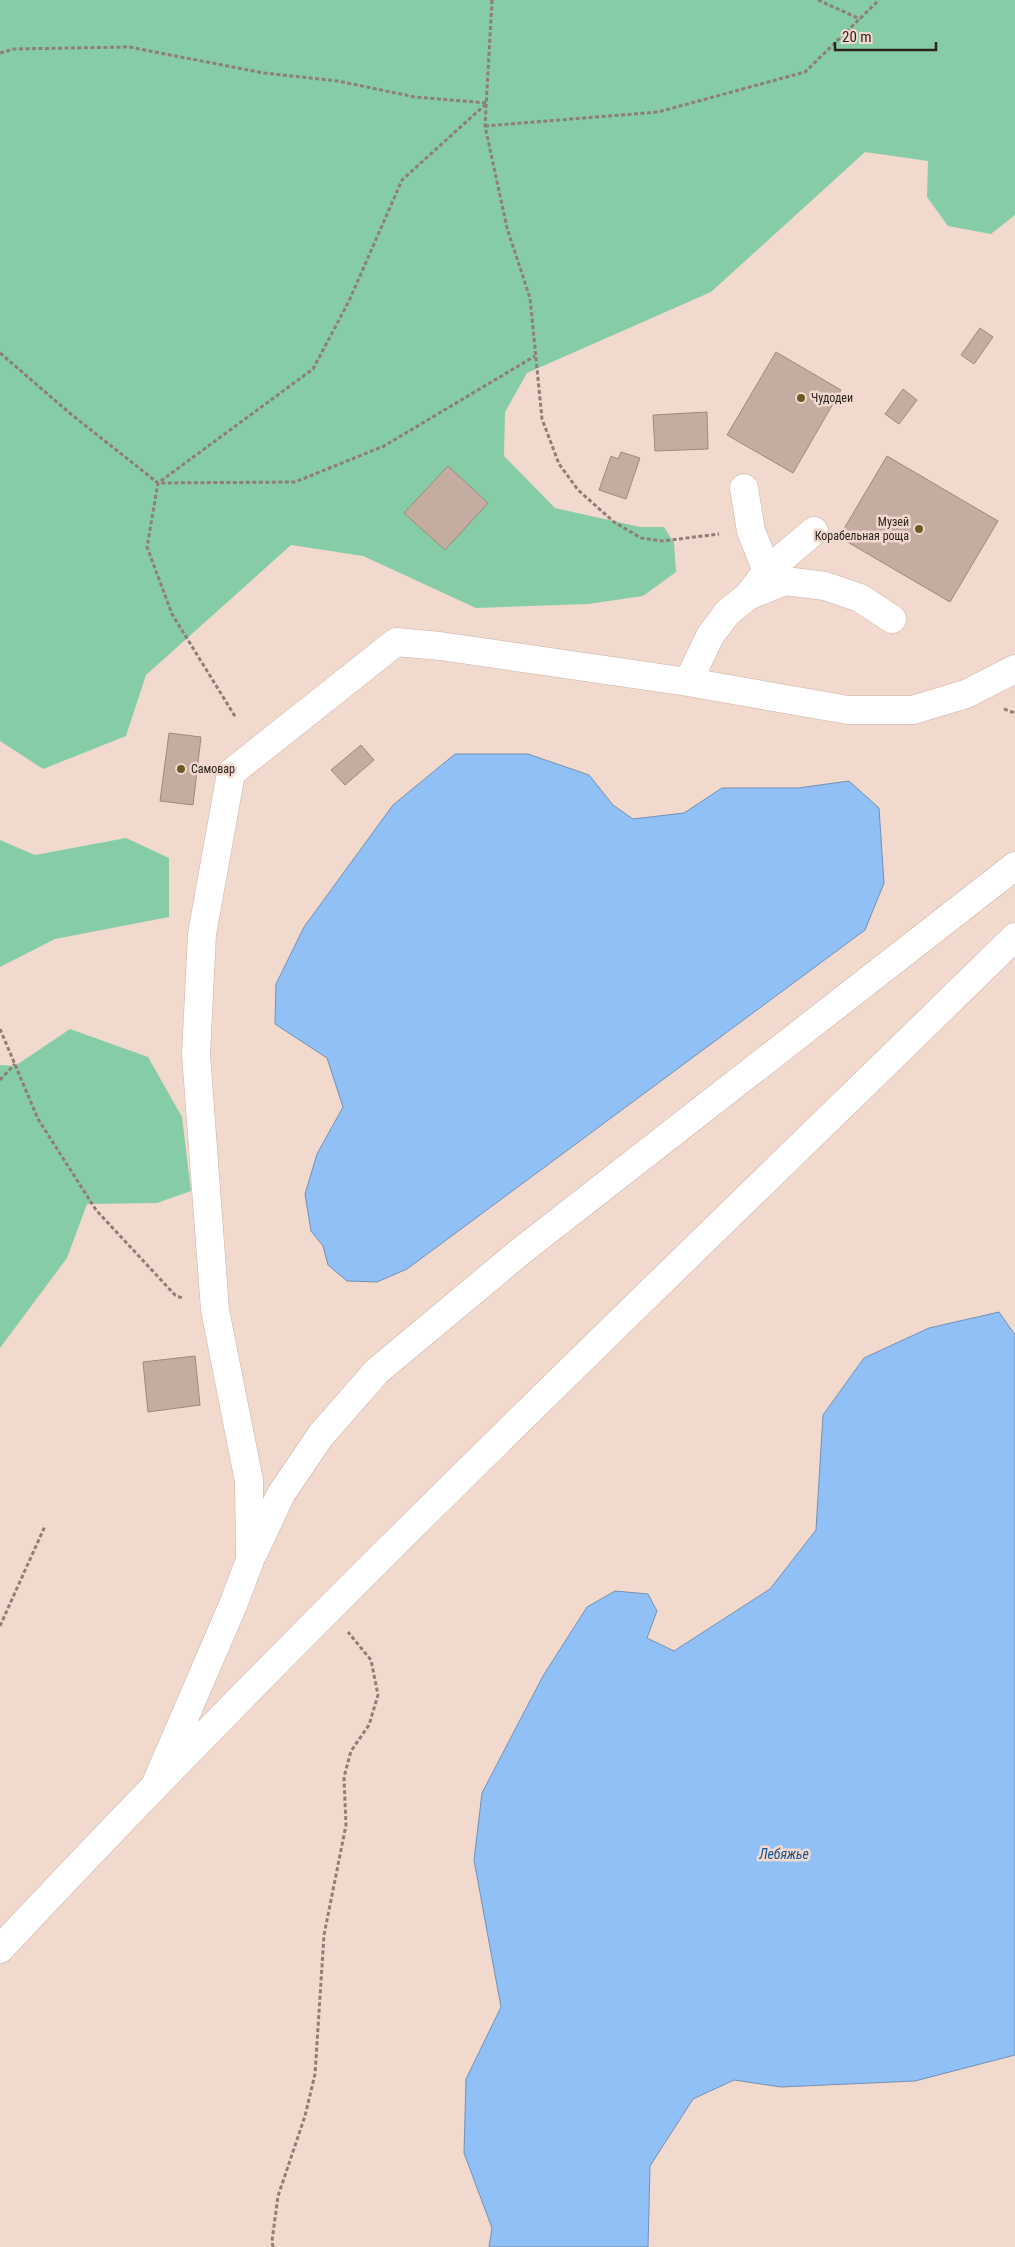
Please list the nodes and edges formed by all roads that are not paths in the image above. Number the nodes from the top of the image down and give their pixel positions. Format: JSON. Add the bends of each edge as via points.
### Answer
{"nodes":[{"id":1,"x":744,"y":488,"type":"dead end"},
{"id":2,"x":814,"y":531,"type":"dead end"},
{"id":3,"x":768,"y":571,"type":"junction"},
{"id":4,"x":748,"y":596,"type":"junction"},
{"id":5,"x":892,"y":619,"type":"dead end"},
{"id":6,"x":1015,"y":669,"type":"edge"},
{"id":7,"x":688,"y":682,"type":"junction"},
{"id":8,"x":1015,"y":866,"type":"edge"},
{"id":9,"x":1015,"y":937,"type":"edge"},
{"id":10,"x":250,"y":1560,"type":"junction"},
{"id":11,"x":157,"y":1781,"type":"junction"},
{"id":12,"x":0,"y":1948,"type":"edge"}],
"edges":[{"from":1,"to":3,"type":"street","via":[[751,531]]},
{"from":2,"to":3,"type":"street"},
{"from":3,"to":4,"type":"street"},
{"from":4,"to":5,"type":"street","via":[[785,582],[825,586],[860,598]]},
{"from":4,"to":7,"type":"street","via":[[727,614],[710,636]]},
{"from":6,"to":7,"type":"street","via":[[966,694],[913,710],[848,710]]},
{"from":7,"to":10,"type":"street","via":[[396,642],[231,773],[202,934],[196,1054],[215,1310],[249,1481]]},
{"from":8,"to":10,"type":"street","via":[[521,1251],[378,1371],[321,1435],[281,1494]]},
{"from":9,"to":11,"type":"street","via":[[328,1609]]},
{"from":10,"to":11,"type":"street"},
{"from":11,"to":12,"type":"street"}]}
